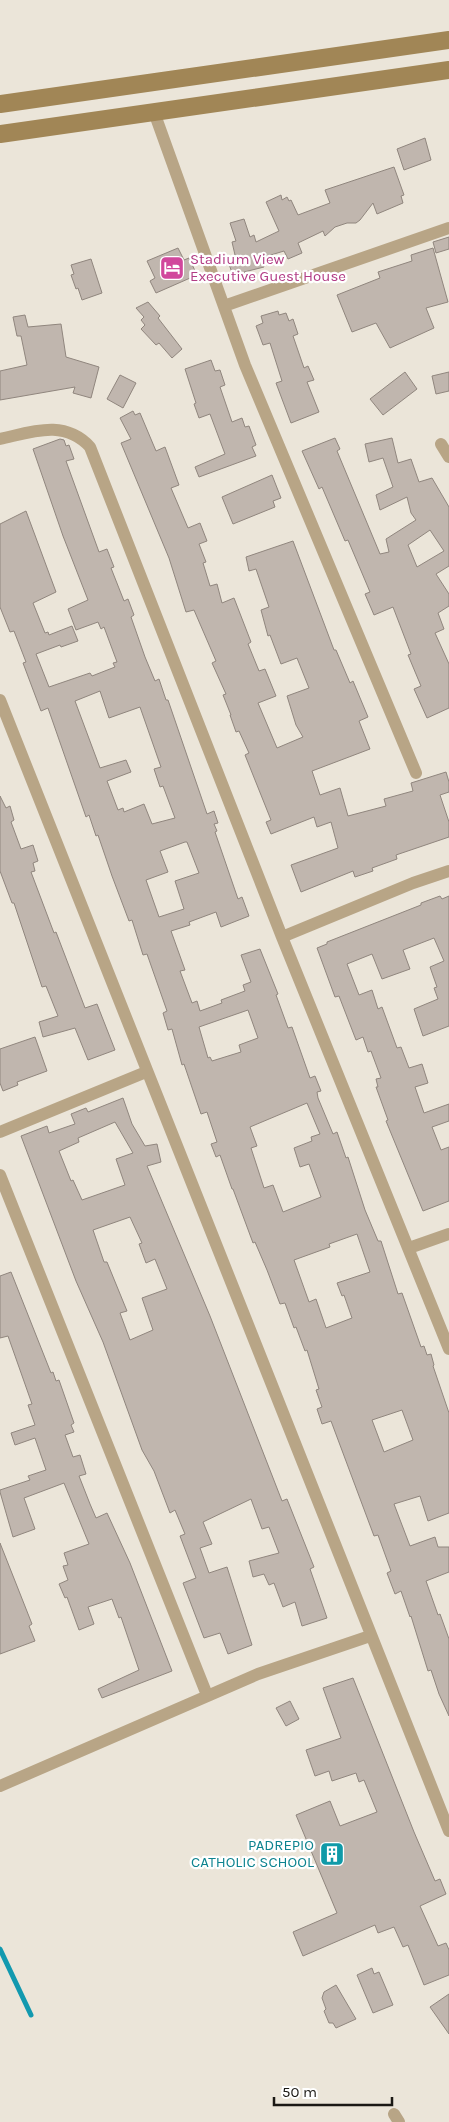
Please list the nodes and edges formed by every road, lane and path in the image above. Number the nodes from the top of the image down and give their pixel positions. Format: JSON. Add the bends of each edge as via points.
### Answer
{"nodes":[{"id":1,"x":449,"y":40,"type":"edge"},
{"id":2,"x":449,"y":70,"type":"edge"},
{"id":3,"x":0,"y":104,"type":"edge"},
{"id":4,"x":154,"y":112,"type":"junction"},
{"id":5,"x":0,"y":134,"type":"edge"},
{"id":6,"x":449,"y":228,"type":"edge"},
{"id":7,"x":224,"y":306,"type":"junction"},
{"id":8,"x":0,"y":438,"type":"edge"},
{"id":9,"x":441,"y":444,"type":"dead end"},
{"id":10,"x":449,"y":457,"type":"edge"},
{"id":11,"x":0,"y":700,"type":"edge"},
{"id":12,"x":416,"y":773,"type":"dead end"},
{"id":13,"x":449,"y":871,"type":"edge"},
{"id":14,"x":282,"y":936,"type":"junction"},
{"id":15,"x":146,"y":1072,"type":"junction"},
{"id":16,"x":0,"y":1132,"type":"edge"},
{"id":17,"x":0,"y":1175,"type":"edge"},
{"id":18,"x":449,"y":1234,"type":"edge"},
{"id":19,"x":409,"y":1248,"type":"junction"},
{"id":20,"x":449,"y":1349,"type":"edge"},
{"id":21,"x":370,"y":1636,"type":"junction"},
{"id":22,"x":207,"y":1695,"type":"junction"},
{"id":23,"x":0,"y":1786,"type":"edge"},
{"id":24,"x":443,"y":1801,"type":"edge"},
{"id":25,"x":449,"y":1831,"type":"edge"}],
"edges":[{"from":1,"to":3,"type":"main road"},
{"from":2,"to":4,"type":"main road"},
{"from":4,"to":5,"type":"main road"},
{"from":4,"to":7,"type":"street"},
{"from":6,"to":7,"type":"street"},
{"from":7,"to":12,"type":"street","via":[[245,365]]},
{"from":8,"to":14,"type":"street","via":[[47,429],[62,430],[74,434],[90,447]]},
{"from":9,"to":10,"type":"street"},
{"from":11,"to":15,"type":"street"},
{"from":13,"to":14,"type":"street"},
{"from":14,"to":19,"type":"street"},
{"from":15,"to":16,"type":"street"},
{"from":15,"to":21,"type":"street"},
{"from":17,"to":22,"type":"street"},
{"from":18,"to":19,"type":"street"},
{"from":19,"to":20,"type":"street"},
{"from":21,"to":22,"type":"street"},
{"from":21,"to":24,"type":"street"},
{"from":22,"to":23,"type":"street"},
{"from":24,"to":25,"type":"street"}]}
